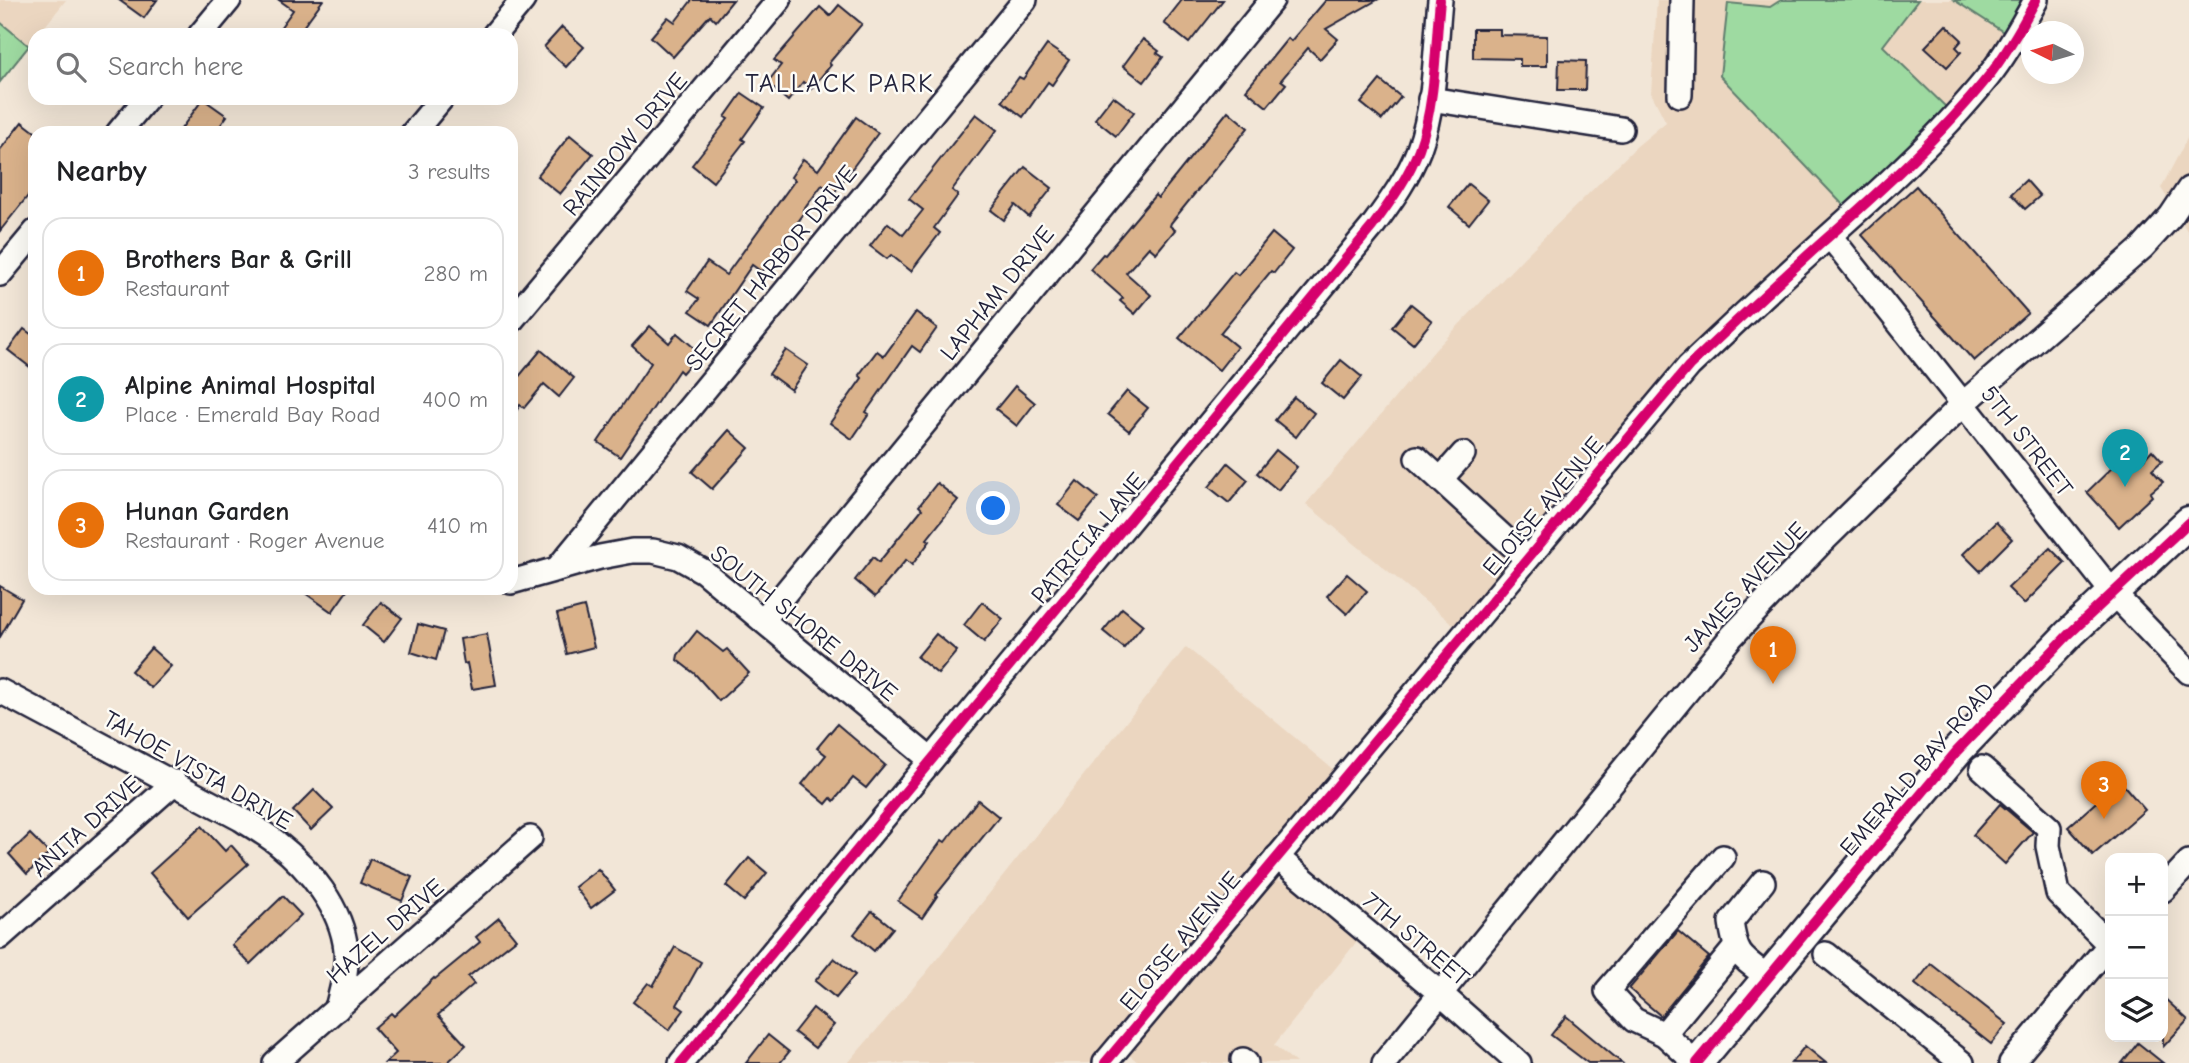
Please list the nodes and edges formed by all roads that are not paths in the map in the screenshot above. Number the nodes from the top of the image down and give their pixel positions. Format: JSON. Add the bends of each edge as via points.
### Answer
{"nodes":[{"id":1,"x":229,"y":0,"type":"edge"},
{"id":2,"x":523,"y":0,"type":"edge"},
{"id":3,"x":779,"y":0,"type":"edge"},
{"id":4,"x":1025,"y":0,"type":"edge"},
{"id":5,"x":1272,"y":0,"type":"edge"},
{"id":6,"x":1440,"y":0,"type":"edge"},
{"id":7,"x":1682,"y":0,"type":"edge"},
{"id":8,"x":2036,"y":0,"type":"edge"},
{"id":9,"x":206,"y":28,"type":"edge"},
{"id":10,"x":501,"y":28,"type":"edge"},
{"id":11,"x":1680,"y":95,"type":"dead end"},
{"id":12,"x":1430,"y":99,"type":"junction"},
{"id":13,"x":141,"y":105,"type":"edge"},
{"id":14,"x":436,"y":105,"type":"edge"},
{"id":15,"x":124,"y":126,"type":"edge"},
{"id":16,"x":419,"y":126,"type":"edge"},
{"id":17,"x":1621,"y":129,"type":"dead end"},
{"id":18,"x":2189,"y":189,"type":"edge"},
{"id":19,"x":1830,"y":236,"type":"junction"},
{"id":20,"x":28,"y":240,"type":"edge"},
{"id":21,"x":0,"y":274,"type":"edge"},
{"id":22,"x":518,"y":313,"type":"edge"},
{"id":23,"x":1964,"y":403,"type":"junction"},
{"id":24,"x":1464,"y":454,"type":"dead end"},
{"id":25,"x":1417,"y":458,"type":"dead end"},
{"id":26,"x":1441,"y":479,"type":"junction"},
{"id":27,"x":2189,"y":522,"type":"edge"},
{"id":28,"x":1526,"y":558,"type":"junction"},
{"id":29,"x":556,"y":569,"type":"junction"},
{"id":30,"x":518,"y":580,"type":"edge"},
{"id":31,"x":2112,"y":592,"type":"junction"},
{"id":32,"x":763,"y":620,"type":"junction"},
{"id":33,"x":2189,"y":672,"type":"edge"},
{"id":34,"x":0,"y":691,"type":"edge"},
{"id":35,"x":931,"y":760,"type":"junction"},
{"id":36,"x":1982,"y":768,"type":"dead end"},
{"id":37,"x":174,"y":782,"type":"junction"},
{"id":38,"x":530,"y":838,"type":"dead end"},
{"id":39,"x":1277,"y":857,"type":"junction"},
{"id":40,"x":1723,"y":857,"type":"dead end"},
{"id":41,"x":2189,"y":862,"type":"edge"},
{"id":42,"x":1763,"y":882,"type":"dead end"},
{"id":43,"x":2168,"y":885,"type":"edge"},
{"id":44,"x":0,"y":937,"type":"edge"},
{"id":45,"x":2105,"y":939,"type":"edge"},
{"id":46,"x":1735,"y":948,"type":"junction"},
{"id":47,"x":2105,"y":950,"type":"edge"},
{"id":48,"x":1825,"y":954,"type":"dead end"},
{"id":49,"x":1768,"y":977,"type":"junction"},
{"id":50,"x":1441,"y":994,"type":"junction"},
{"id":51,"x":337,"y":1009,"type":"junction"},
{"id":52,"x":1664,"y":1034,"type":"junction"},
{"id":53,"x":275,"y":1063,"type":"edge"},
{"id":54,"x":681,"y":1063,"type":"edge"},
{"id":55,"x":1105,"y":1063,"type":"edge"},
{"id":56,"x":1384,"y":1063,"type":"edge"},
{"id":57,"x":1519,"y":1063,"type":"edge"},
{"id":58,"x":1696,"y":1063,"type":"edge"},
{"id":59,"x":1962,"y":1063,"type":"edge"},
{"id":60,"x":2011,"y":1063,"type":"edge"}],
"edges":[{"from":1,"to":9,"type":"street"},
{"from":2,"to":10,"type":"street"},
{"from":3,"to":22,"type":"street","name":"RAINBOW DRIVE"},
{"from":4,"to":29,"type":"street","name":"SECRET HARBOR DRIVE"},
{"from":5,"to":32,"type":"street","name":"LAPHAM DRIVE"},
{"from":6,"to":12,"type":"street","name":"PATRICIA LANE"},
{"from":7,"to":11,"type":"street"},
{"from":8,"to":19,"type":"street","name":"ELOISE AVENUE","via":[[1997,65],[1972,96],[1894,179]]},
{"from":12,"to":17,"type":"street"},
{"from":12,"to":35,"type":"street","name":"PATRICIA LANE","via":[[1419,149],[1400,188],[1372,227]]},
{"from":13,"to":15,"type":"street"},
{"from":14,"to":16,"type":"street"},
{"from":18,"to":23,"type":"street","name":"JAMES AVENUE","via":[[2143,247]]},
{"from":19,"to":23,"type":"street","name":"5TH STREET"},
{"from":19,"to":28,"type":"street","name":"ELOISE AVENUE","via":[[1689,366]]},
{"from":20,"to":21,"type":"street"},
{"from":23,"to":31,"type":"street","name":"5TH STREET"},
{"from":23,"to":50,"type":"street","name":"JAMES AVENUE","via":[[1732,636]]},
{"from":24,"to":26,"type":"street"},
{"from":25,"to":26,"type":"street"},
{"from":26,"to":28,"type":"street"},
{"from":27,"to":31,"type":"main road","name":"EMERALD BAY ROAD"},
{"from":28,"to":39,"type":"street","name":"ELOISE AVENUE"},
{"from":29,"to":30,"type":"street","name":"SOUTH SHORE DRIVE"},
{"from":29,"to":32,"type":"street","name":"SOUTH SHORE DRIVE","via":[[632,551],[678,557],[703,571]]},
{"from":31,"to":33,"type":"street","name":"5TH STREET"},
{"from":31,"to":49,"type":"main road","name":"EMERALD BAY ROAD","via":[[1957,751]]},
{"from":32,"to":35,"type":"street","name":"SOUTH SHORE DRIVE"},
{"from":34,"to":37,"type":"street","name":"TAHOE VISTA DRIVE"},
{"from":35,"to":54,"type":"street","name":"PATRICIA LANE"},
{"from":36,"to":45,"type":"street","via":[[2049,828],[2058,893]]},
{"from":37,"to":44,"type":"street","name":"ANITA DRIVE"},
{"from":37,"to":51,"type":"street","name":"TAHOE VISTA DRIVE","via":[[277,842],[323,891],[339,922],[346,951]]},
{"from":38,"to":51,"type":"street","name":"HAZEL DRIVE"},
{"from":39,"to":50,"type":"street","name":"7TH STREET"},
{"from":39,"to":55,"type":"street","name":"ELOISE AVENUE"},
{"from":40,"to":52,"type":"street","via":[[1607,991],[1634,1020]]},
{"from":41,"to":43,"type":"street"},
{"from":42,"to":46,"type":"street","via":[[1731,922]]},
{"from":46,"to":49,"type":"street"},
{"from":46,"to":52,"type":"street"},
{"from":47,"to":60,"type":"street"},
{"from":48,"to":59,"type":"street"},
{"from":49,"to":58,"type":"main road","name":"EMERALD BAY ROAD"},
{"from":50,"to":56,"type":"street","name":"JAMES AVENUE"},
{"from":50,"to":57,"type":"street","name":"7TH STREET"},
{"from":51,"to":53,"type":"street","name":"HAZEL DRIVE"},
{"from":52,"to":58,"type":"street"}]}
